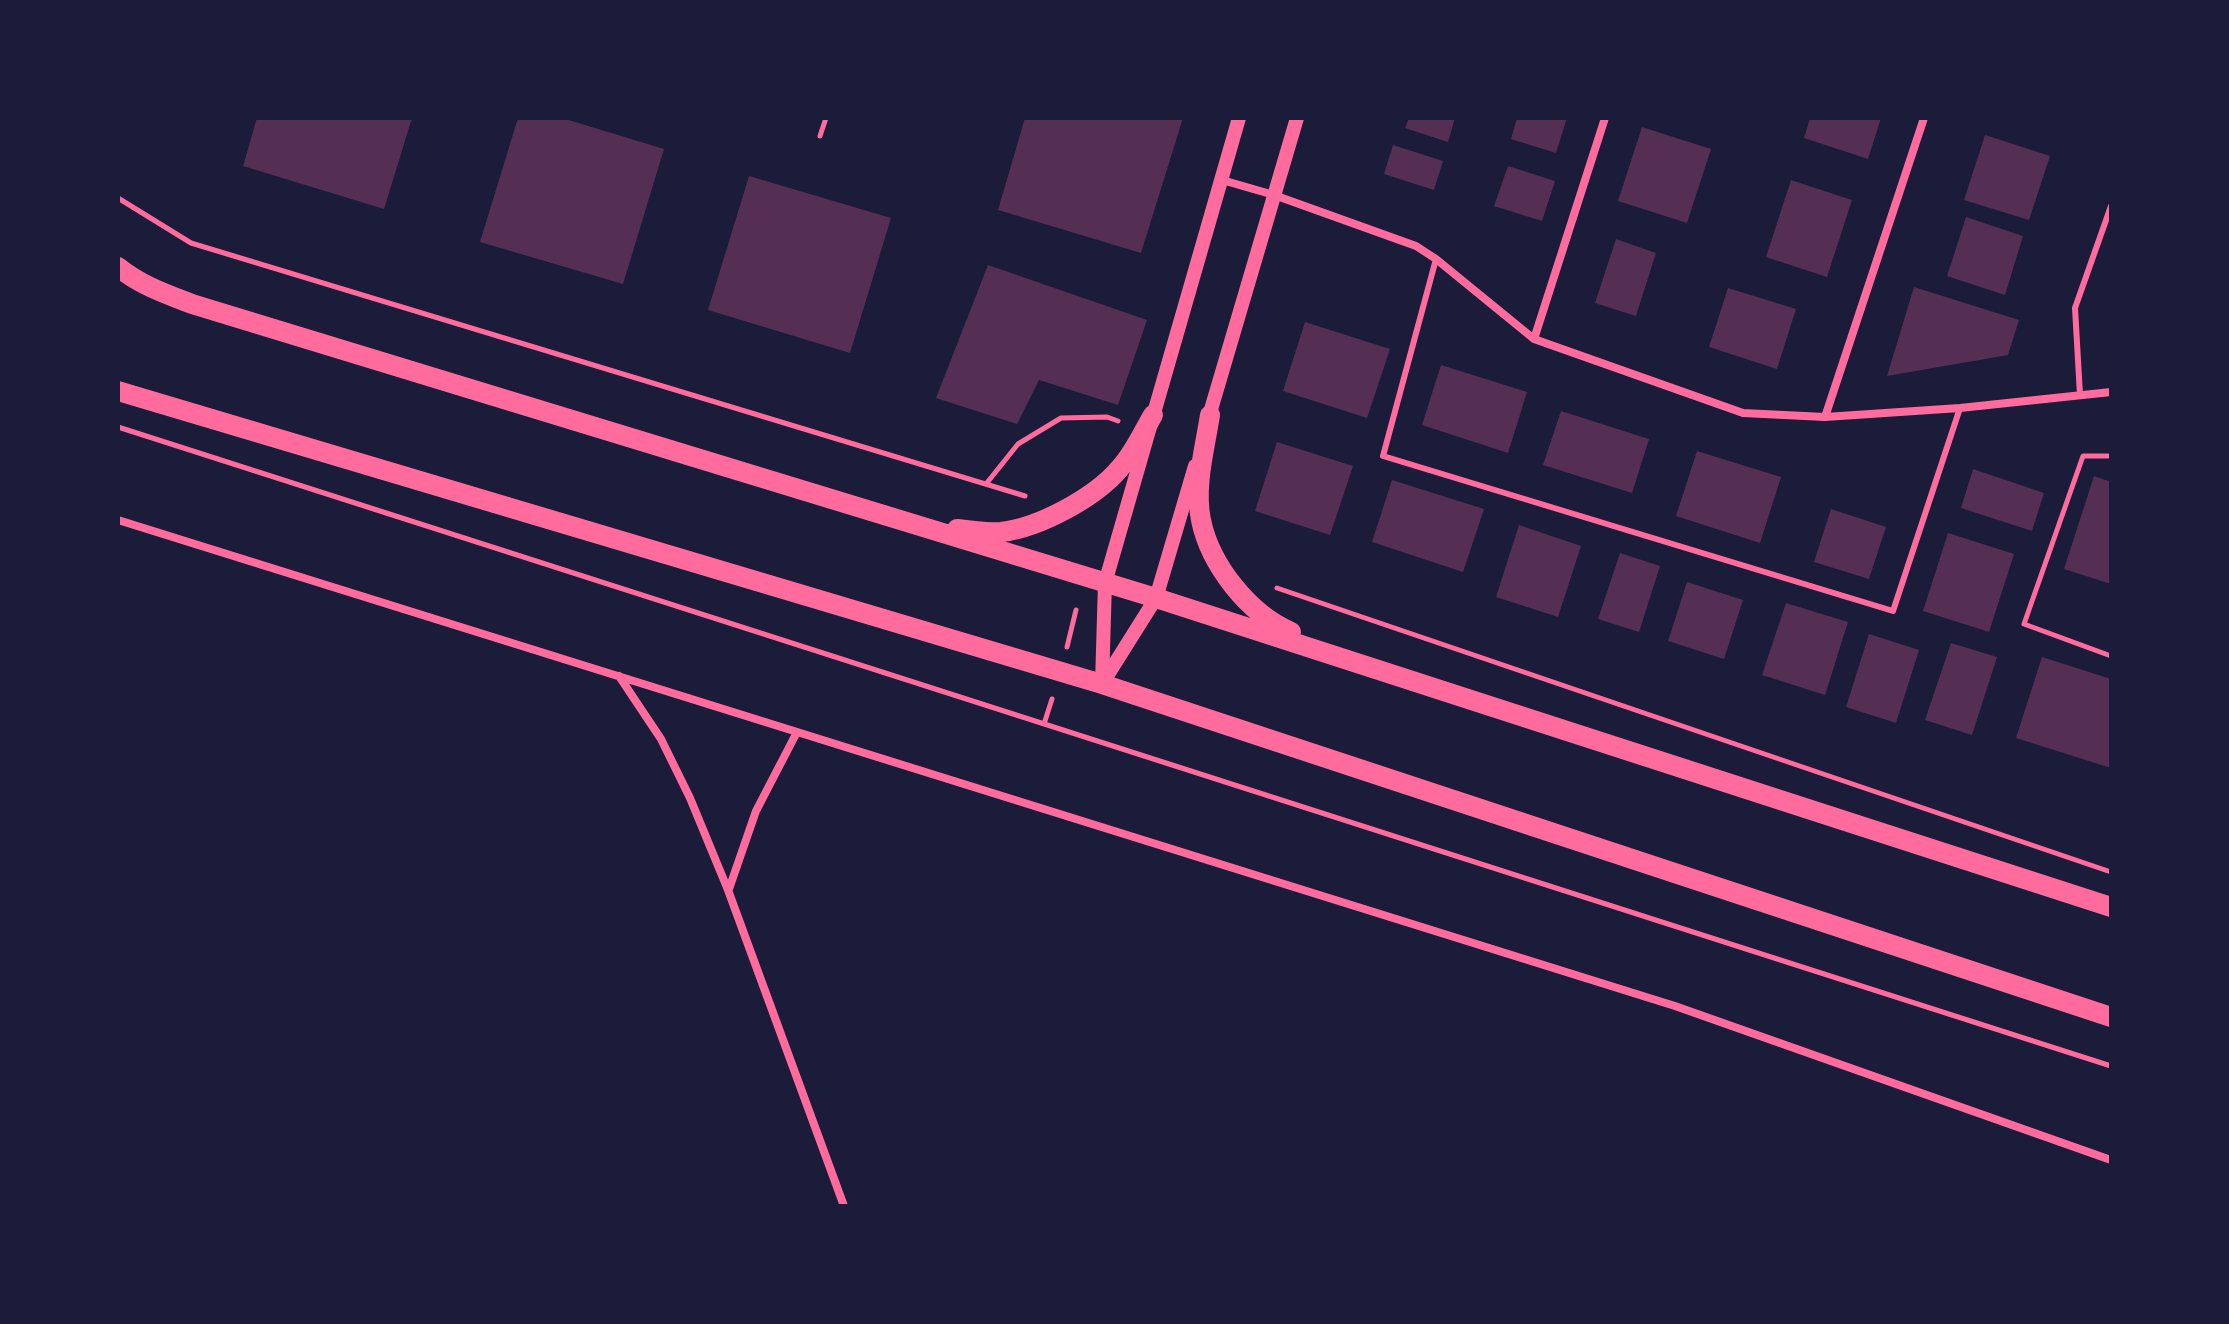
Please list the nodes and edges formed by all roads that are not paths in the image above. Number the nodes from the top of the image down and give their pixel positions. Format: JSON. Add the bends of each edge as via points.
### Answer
{"nodes":[{"id":1,"x":1239,"y":118,"type":"edge"},
{"id":2,"x":1297,"y":118,"type":"edge"},
{"id":3,"x":1605,"y":118,"type":"edge"},
{"id":4,"x":1924,"y":118,"type":"edge"},
{"id":5,"x":1222,"y":180,"type":"junction"},
{"id":6,"x":1274,"y":195,"type":"junction"},
{"id":7,"x":2111,"y":206,"type":"edge"},
{"id":8,"x":1436,"y":259,"type":"junction"},
{"id":9,"x":118,"y":267,"type":"edge"},
{"id":10,"x":1534,"y":339,"type":"junction"},
{"id":11,"x":118,"y":391,"type":"edge"},
{"id":12,"x":2111,"y":392,"type":"edge"},
{"id":13,"x":2080,"y":395,"type":"junction"},
{"id":14,"x":1960,"y":408,"type":"junction"},
{"id":15,"x":1210,"y":415,"type":"junction"},
{"id":16,"x":1825,"y":417,"type":"junction"},
{"id":17,"x":1148,"y":423,"type":"junction"},
{"id":18,"x":900,"y":519,"type":"junction"},
{"id":19,"x":118,"y":520,"type":"edge"},
{"id":20,"x":1105,"y":583,"type":"junction"},
{"id":21,"x":1156,"y":598,"type":"junction"},
{"id":22,"x":1361,"y":663,"type":"junction"},
{"id":23,"x":619,"y":676,"type":"junction"},
{"id":24,"x":1102,"y":684,"type":"junction"},
{"id":25,"x":797,"y":732,"type":"junction"},
{"id":26,"x":728,"y":890,"type":"junction"},
{"id":27,"x":2111,"y":907,"type":"edge"},
{"id":28,"x":2111,"y":1017,"type":"edge"},
{"id":29,"x":2111,"y":1160,"type":"edge"},
{"id":30,"x":844,"y":1206,"type":"edge"}],
"edges":[{"from":1,"to":5,"type":"street"},
{"from":2,"to":6,"type":"street"},
{"from":3,"to":10,"type":"street"},
{"from":4,"to":16,"type":"street"},
{"from":5,"to":6,"type":"street"},
{"from":5,"to":17,"type":"street"},
{"from":6,"to":8,"type":"street","via":[[1416,246]]},
{"from":6,"to":15,"type":"street"},
{"from":7,"to":13,"type":"lane","via":[[2075,308]]},
{"from":8,"to":10,"type":"street"},
{"from":8,"to":14,"type":"lane","via":[[1383,456],[1893,611]]},
{"from":9,"to":18,"type":"main road","via":[[131,278],[192,304]]},
{"from":10,"to":16,"type":"street","via":[[1743,413]]},
{"from":11,"to":24,"type":"main road"},
{"from":12,"to":13,"type":"street"},
{"from":13,"to":14,"type":"street"},
{"from":14,"to":16,"type":"street"},
{"from":15,"to":21,"type":"street"},
{"from":15,"to":22,"type":"main road","via":[[1199,483],[1201,520],[1215,559],[1231,584],[1281,628]]},
{"from":17,"to":18,"type":"main road","via":[[1106,484],[1052,515],[1001,532]]},
{"from":17,"to":20,"type":"street"},
{"from":18,"to":20,"type":"main road"},
{"from":19,"to":23,"type":"street"},
{"from":20,"to":21,"type":"main road"},
{"from":20,"to":24,"type":"street"},
{"from":21,"to":22,"type":"main road"},
{"from":21,"to":24,"type":"street"},
{"from":22,"to":27,"type":"main road"},
{"from":23,"to":25,"type":"street"},
{"from":23,"to":26,"type":"street","via":[[661,739]]},
{"from":24,"to":28,"type":"main road"},
{"from":25,"to":26,"type":"street","via":[[756,811]]},
{"from":25,"to":29,"type":"street","via":[[1675,1006]]},
{"from":26,"to":30,"type":"street"}]}
